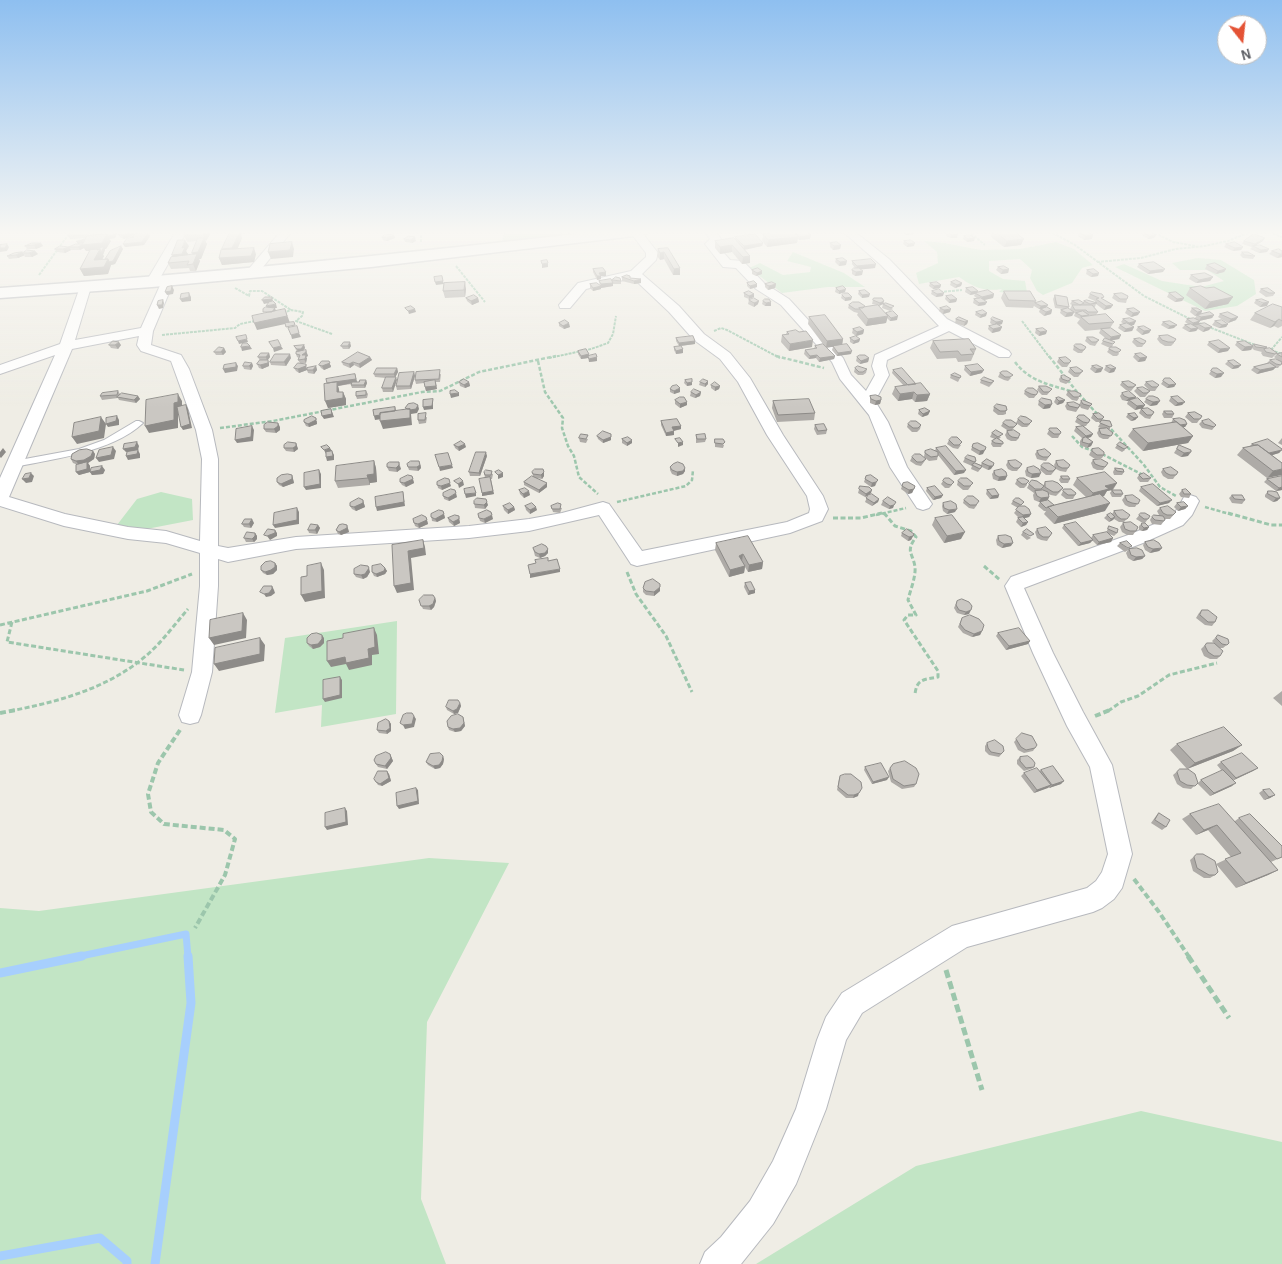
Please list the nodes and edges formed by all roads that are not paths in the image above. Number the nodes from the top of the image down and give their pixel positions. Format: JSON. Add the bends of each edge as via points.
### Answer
{"nodes":[{"id":1,"x":42,"y":290,"type":"edge"},
{"id":2,"x":84,"y":290,"type":"edge"},
{"id":3,"x":158,"y":290,"type":"edge"},
{"id":4,"x":577,"y":290,"type":"edge"},
{"id":5,"x":653,"y":290,"type":"edge"},
{"id":6,"x":766,"y":290,"type":"edge"},
{"id":7,"x":910,"y":290,"type":"edge"},
{"id":8,"x":0,"y":293,"type":"edge"},
{"id":9,"x":565,"y":305,"type":"dead end"},
{"id":10,"x":949,"y":326,"type":"junction"},
{"id":11,"x":146,"y":333,"type":"junction"},
{"id":12,"x":66,"y":346,"type":"junction"},
{"id":13,"x":1004,"y":354,"type":"road end"},
{"id":14,"x":0,"y":370,"type":"edge"},
{"id":15,"x":867,"y":401,"type":"junction"},
{"id":16,"x":139,"y":423,"type":"dead end"},
{"id":17,"x":14,"y":464,"type":"junction"},
{"id":18,"x":0,"y":498,"type":"edge"},
{"id":19,"x":1190,"y":501,"type":"edge"},
{"id":20,"x":924,"y":504,"type":"road end"},
{"id":21,"x":208,"y":547,"type":"junction"},
{"id":22,"x":190,"y":715,"type":"road end"},
{"id":23,"x":717,"y":1264,"type":"edge"}],
"edges":[{"from":1,"to":8,"type":"street"},
{"from":2,"to":12,"type":"street"},
{"from":3,"to":11,"type":"street"},
{"from":4,"to":9,"type":"street"},
{"from":5,"to":21,"type":"street","via":[[699,337],[724,356],[744,381],[815,496],[819,509],[816,517],[790,527],[637,559],[606,506],[562,519],[469,532],[296,543],[228,555]]},
{"from":6,"to":15,"type":"street","via":[[785,302],[838,361]]},
{"from":7,"to":10,"type":"street"},
{"from":10,"to":13,"type":"street"},
{"from":10,"to":15,"type":"street","via":[[880,358],[882,375]]},
{"from":11,"to":12,"type":"street"},
{"from":11,"to":21,"type":"street","via":[[146,348],[176,358],[204,430],[210,459]]},
{"from":12,"to":14,"type":"street"},
{"from":12,"to":17,"type":"street"},
{"from":15,"to":20,"type":"street","via":[[889,439],[896,462]]},
{"from":16,"to":17,"type":"lane","via":[[108,442]]},
{"from":17,"to":18,"type":"street"},
{"from":18,"to":21,"type":"street","via":[[64,520]]},
{"from":19,"to":23,"type":"street","via":[[1186,512],[1177,521],[1014,586],[1075,719],[1101,765],[1119,845],[1119,862],[1113,879],[1093,899],[961,934],[852,1003],[841,1016],[830,1044],[812,1109],[785,1176],[732,1251]]},
{"from":21,"to":22,"type":"street","via":[[209,586],[202,672]]}]}
